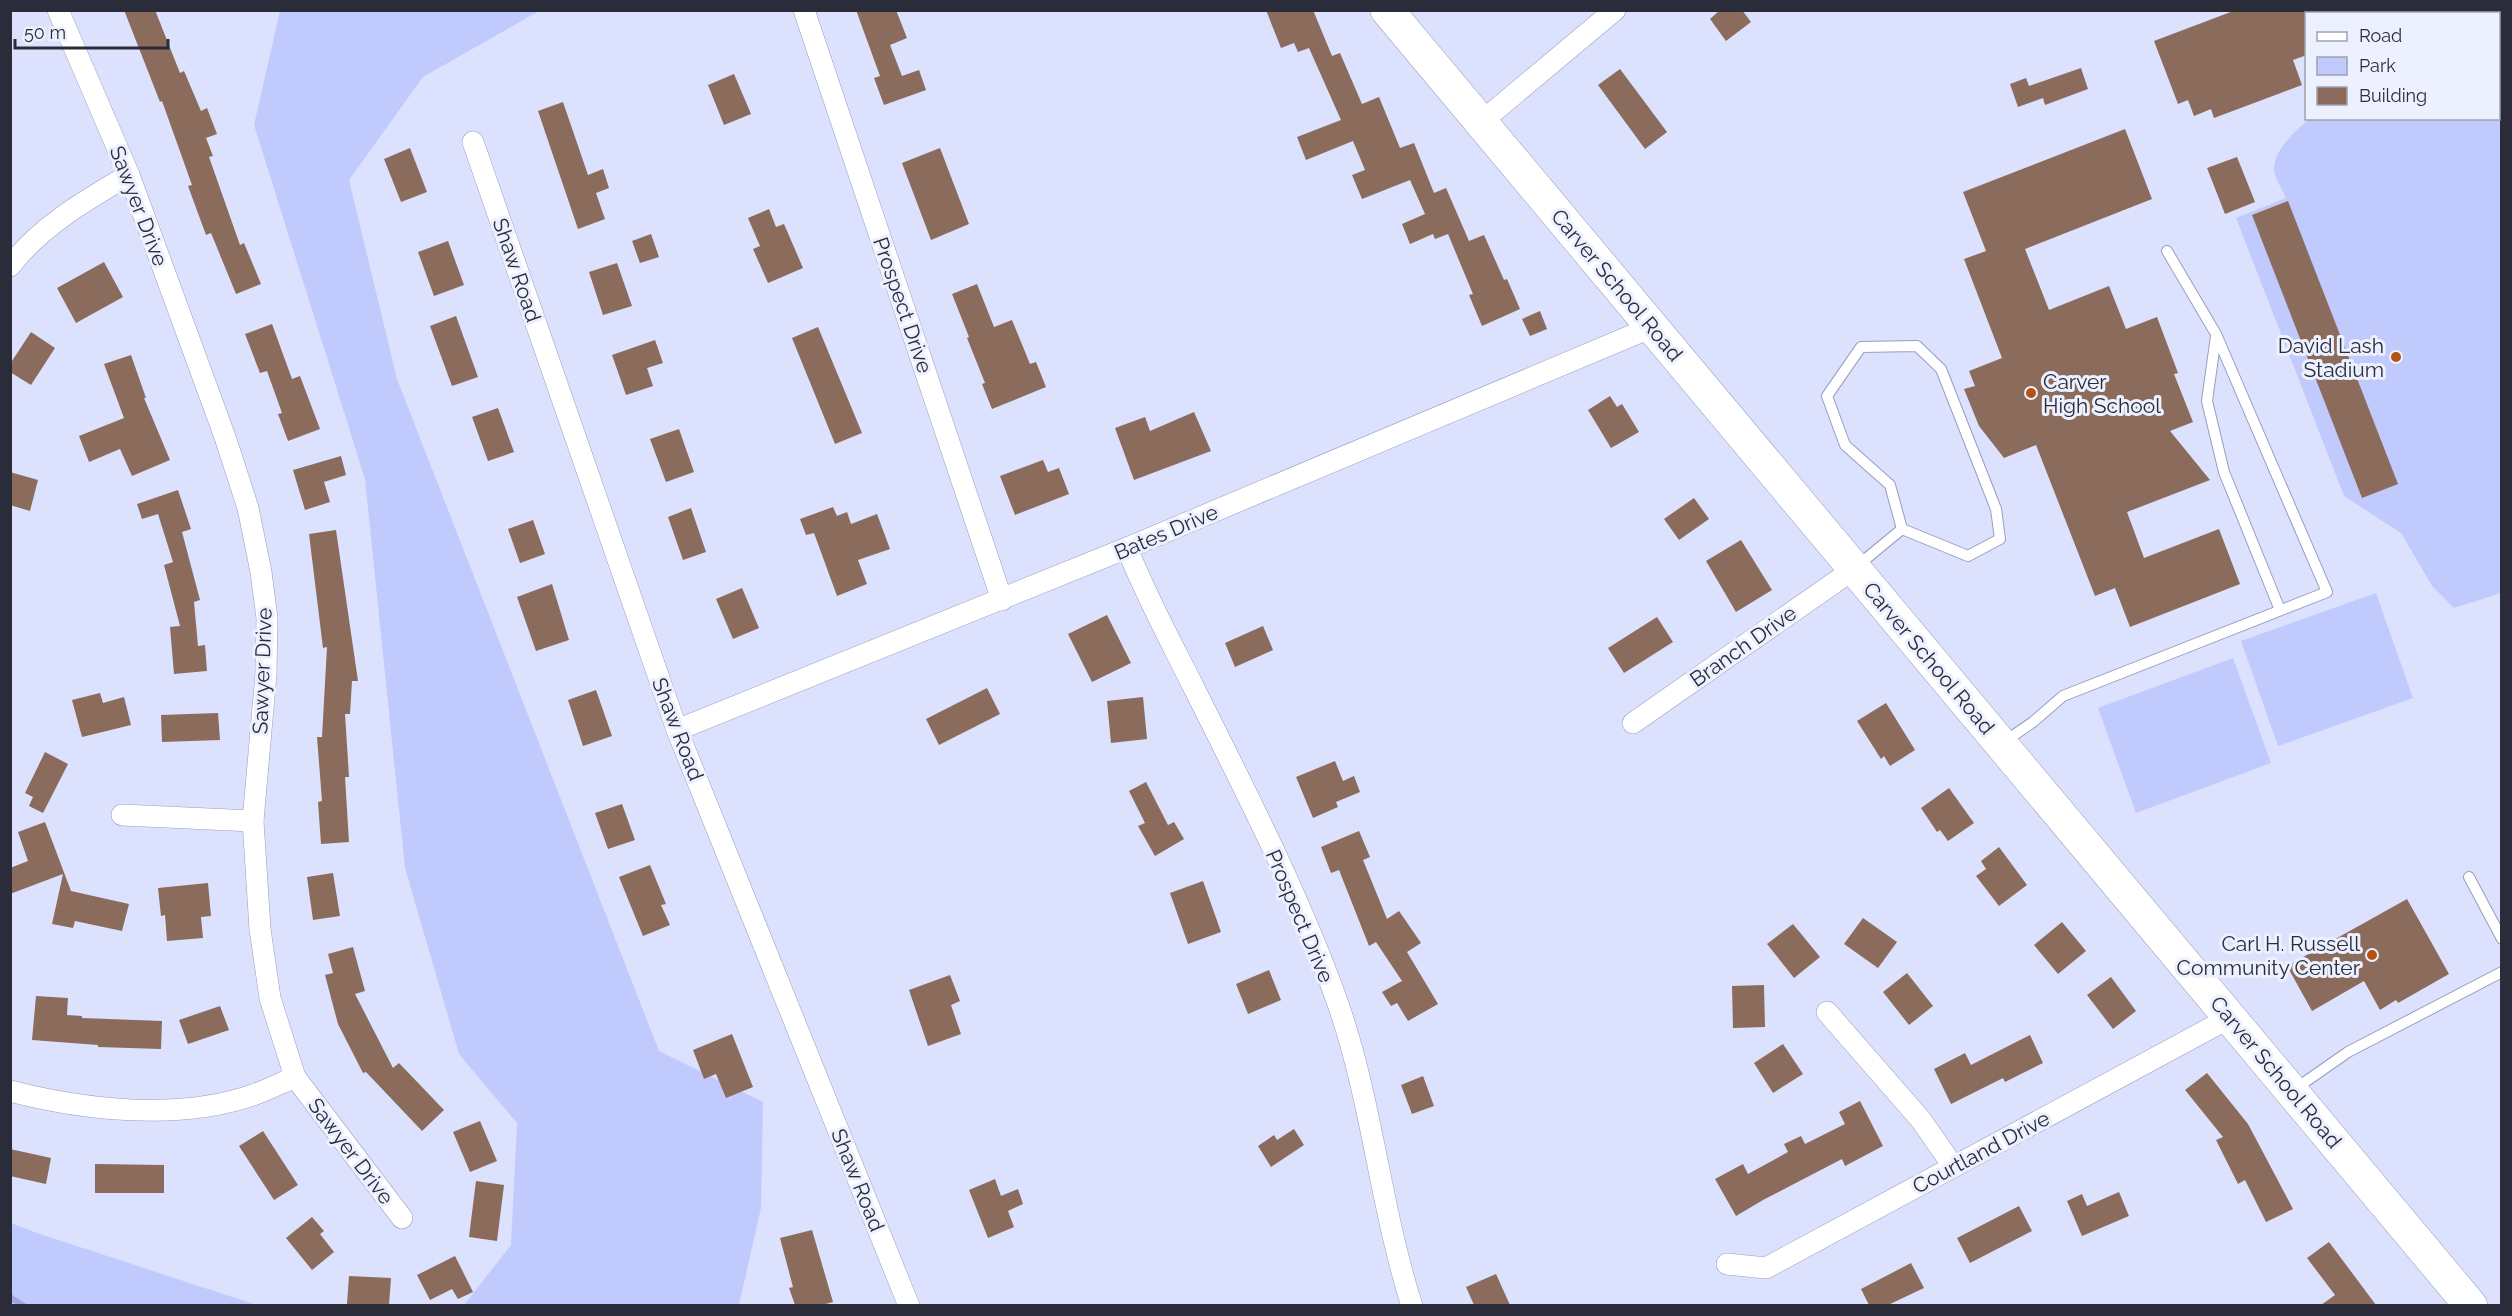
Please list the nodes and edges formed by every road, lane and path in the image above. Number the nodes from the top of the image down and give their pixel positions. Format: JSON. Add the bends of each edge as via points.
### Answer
{"nodes":[{"id":1,"x":58,"y":10,"type":"edge"},
{"id":2,"x":804,"y":10,"type":"edge"},
{"id":3,"x":1387,"y":10,"type":"edge"},
{"id":4,"x":1615,"y":10,"type":"edge"},
{"id":5,"x":1480,"y":123,"type":"junction"},
{"id":6,"x":473,"y":142,"type":"dead end"},
{"id":7,"x":129,"y":175,"type":"junction"},
{"id":8,"x":2167,"y":251,"type":"dead end"},
{"id":9,"x":10,"y":266,"type":"edge"},
{"id":10,"x":1652,"y":327,"type":"junction"},
{"id":11,"x":2216,"y":334,"type":"junction"},
{"id":12,"x":1902,"y":529,"type":"junction"},
{"id":13,"x":1127,"y":548,"type":"junction"},
{"id":14,"x":1854,"y":569,"type":"junction"},
{"id":15,"x":1002,"y":600,"type":"junction"},
{"id":16,"x":2280,"y":610,"type":"junction"},
{"id":17,"x":1633,"y":723,"type":"dead end"},
{"id":18,"x":677,"y":730,"type":"junction"},
{"id":19,"x":2001,"y":744,"type":"junction"},
{"id":20,"x":122,"y":815,"type":"dead end"},
{"id":21,"x":253,"y":821,"type":"junction"},
{"id":22,"x":2469,"y":877,"type":"dead end"},
{"id":23,"x":2502,"y":939,"type":"edge"},
{"id":24,"x":2502,"y":972,"type":"edge"},
{"id":25,"x":1827,"y":1012,"type":"dead end"},
{"id":26,"x":2231,"y":1017,"type":"junction"},
{"id":27,"x":296,"y":1077,"type":"junction"},
{"id":28,"x":10,"y":1091,"type":"edge"},
{"id":29,"x":2292,"y":1091,"type":"junction"},
{"id":30,"x":1953,"y":1166,"type":"junction"},
{"id":31,"x":402,"y":1218,"type":"dead end"},
{"id":32,"x":1727,"y":1264,"type":"dead end"},
{"id":33,"x":909,"y":1305,"type":"edge"},
{"id":34,"x":1412,"y":1305,"type":"edge"},
{"id":35,"x":2471,"y":1305,"type":"edge"}],
"edges":[{"from":1,"to":7,"type":"street","name":"Sawyer Drive"},
{"from":2,"to":15,"type":"street","name":"Prospect Drive"},
{"from":3,"to":5,"type":"main road","name":"Carver School Road"},
{"from":4,"to":5,"type":"street"},
{"from":5,"to":10,"type":"main road","name":"Carver School Road"},
{"from":6,"to":18,"type":"street","name":"Shaw Road"},
{"from":7,"to":9,"type":"street","via":[[79,204],[42,233]]},
{"from":7,"to":21,"type":"street","name":"Sawyer Drive","via":[[225,437],[248,508],[261,572],[267,618],[266,674]]},
{"from":8,"to":11,"type":"lane"},
{"from":10,"to":13,"type":"street","name":"Bates Drive"},
{"from":10,"to":14,"type":"main road","name":"Carver School Road"},
{"from":11,"to":16,"type":"lane","via":[[2207,401],[2224,472]]},
{"from":11,"to":16,"type":"lane","via":[[2327,592]]},
{"from":12,"to":12,"type":"lane","via":[[1968,556],[2000,539],[1996,509],[1941,369],[1917,346],[1862,347],[1827,396],[1845,445],[1890,485]]},
{"from":12,"to":14,"type":"lane"},
{"from":13,"to":15,"type":"street","name":"Bates Drive"},
{"from":13,"to":34,"type":"street","name":"Prospect Drive","via":[[1253,806],[1337,1003],[1355,1066],[1399,1266]]},
{"from":14,"to":17,"type":"street","name":"Branch Drive"},
{"from":14,"to":19,"type":"main road","name":"Carver School Road"},
{"from":15,"to":18,"type":"street","name":"Bates Drive"},
{"from":16,"to":19,"type":"lane","via":[[2063,696]]},
{"from":18,"to":33,"type":"street","name":"Shaw Road"},
{"from":19,"to":26,"type":"main road","name":"Carver School Road"},
{"from":20,"to":21,"type":"street"},
{"from":21,"to":27,"type":"street","name":"Sawyer Drive","via":[[260,928],[270,998]]},
{"from":22,"to":23,"type":"lane"},
{"from":24,"to":29,"type":"lane","via":[[2348,1052]]},
{"from":25,"to":30,"type":"street","via":[[1921,1120]]},
{"from":26,"to":29,"type":"main road","name":"Carver School Road"},
{"from":26,"to":30,"type":"street","name":"Courtland Drive"},
{"from":27,"to":28,"type":"street","via":[[244,1098],[180,1108],[86,1107]]},
{"from":27,"to":31,"type":"street","name":"Sawyer Drive"},
{"from":29,"to":35,"type":"main road","name":"Carver School Road"},
{"from":30,"to":32,"type":"street","name":"Courtland Drive","via":[[1766,1268]]}]}
